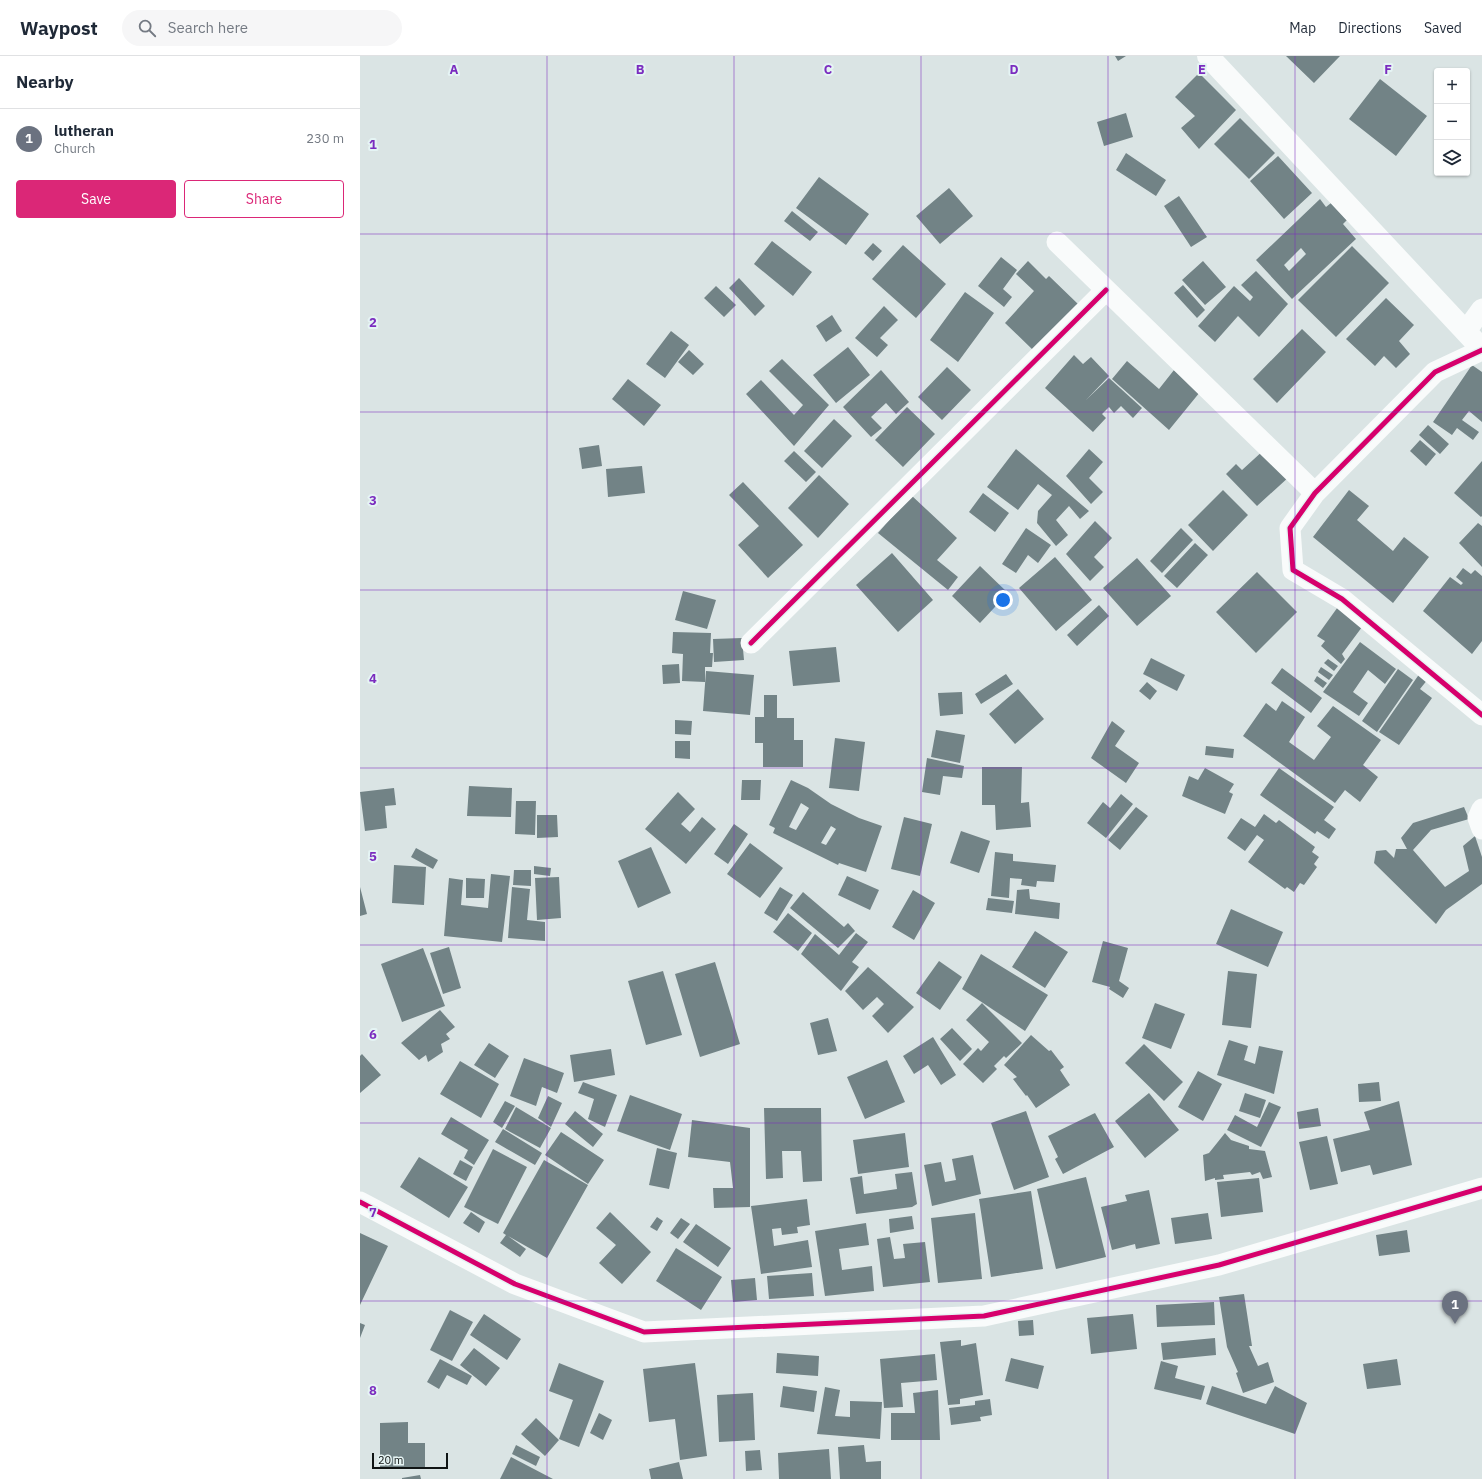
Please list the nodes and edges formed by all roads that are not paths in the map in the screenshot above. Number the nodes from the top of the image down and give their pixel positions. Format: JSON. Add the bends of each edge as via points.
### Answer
{"nodes":[{"id":1,"x":1208,"y":56,"type":"edge"},
{"id":2,"x":1057,"y":242,"type":"dead end"},
{"id":3,"x":1106,"y":290,"type":"junction"},
{"id":4,"x":1482,"y":309,"type":"edge"},
{"id":5,"x":1466,"y":331,"type":"junction"},
{"id":6,"x":1482,"y":350,"type":"edge"},
{"id":7,"x":1315,"y":493,"type":"junction"},
{"id":8,"x":751,"y":643,"type":"dead end"},
{"id":9,"x":1482,"y":715,"type":"edge"},
{"id":10,"x":1482,"y":809,"type":"edge"},
{"id":11,"x":1482,"y":829,"type":"edge"},
{"id":12,"x":1482,"y":1188,"type":"edge"},
{"id":13,"x":360,"y":1202,"type":"edge"}],
"edges":[{"from":1,"to":5,"type":"street"},
{"from":2,"to":3,"type":"street"},
{"from":3,"to":7,"type":"street"},
{"from":3,"to":8,"type":"street"},
{"from":4,"to":5,"type":"street"},
{"from":5,"to":6,"type":"street"},
{"from":6,"to":7,"type":"street","via":[[1435,372]]},
{"from":7,"to":9,"type":"street","via":[[1290,528],[1293,570],[1342,599]]},
{"from":10,"to":11,"type":"street","via":[[1478,818]]},
{"from":12,"to":13,"type":"street","via":[[1219,1265],[984,1316],[644,1332],[515,1284]]}]}
